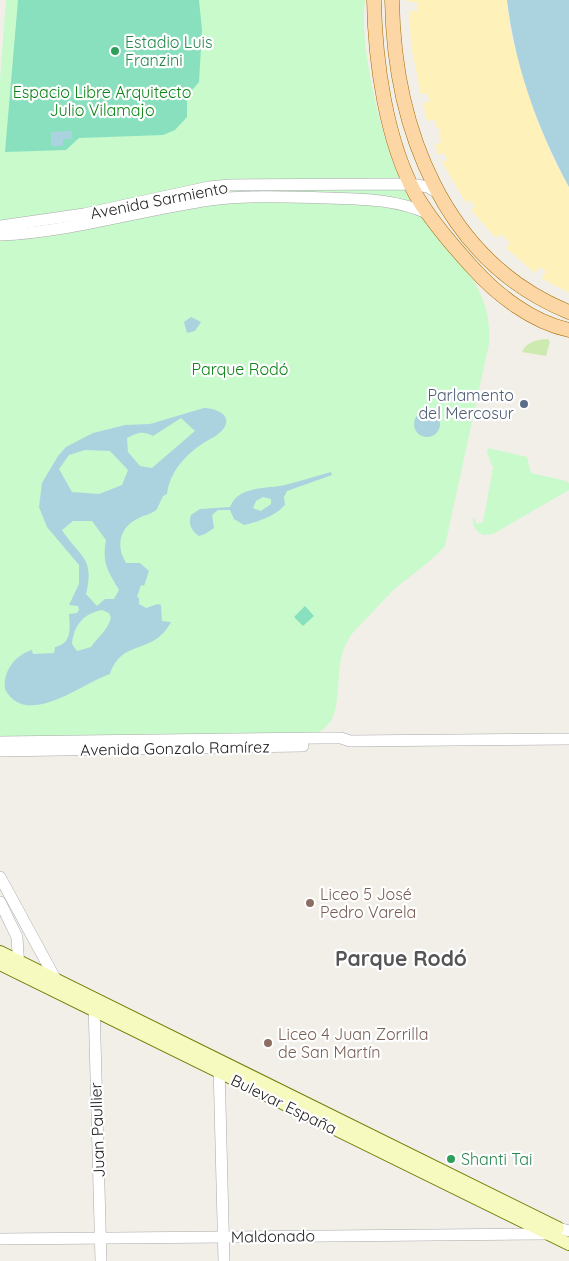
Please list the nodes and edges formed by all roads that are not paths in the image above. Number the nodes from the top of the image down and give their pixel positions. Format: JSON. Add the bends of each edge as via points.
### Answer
{"nodes":[{"id":1,"x":374,"y":0,"type":"edge"},
{"id":2,"x":392,"y":0,"type":"edge"},
{"id":3,"x":411,"y":184,"type":"junction"},
{"id":4,"x":438,"y":192,"type":"junction"},
{"id":5,"x":428,"y":214,"type":"junction"},
{"id":6,"x":0,"y":226,"type":"edge"},
{"id":7,"x":0,"y":234,"type":"edge"},
{"id":8,"x":569,"y":312,"type":"edge"},
{"id":9,"x":569,"y":330,"type":"edge"},
{"id":10,"x":569,"y":739,"type":"edge"},
{"id":11,"x":350,"y":741,"type":"junction"},
{"id":12,"x":0,"y":742,"type":"edge"},
{"id":13,"x":0,"y":751,"type":"edge"},
{"id":14,"x":0,"y":877,"type":"edge"},
{"id":15,"x":0,"y":902,"type":"edge"},
{"id":16,"x":0,"y":952,"type":"edge"},
{"id":17,"x":0,"y":964,"type":"edge"},
{"id":18,"x":19,"y":968,"type":"junction"},
{"id":19,"x":56,"y":980,"type":"junction"},
{"id":20,"x":94,"y":1005,"type":"junction"},
{"id":21,"x":219,"y":1066,"type":"junction"},
{"id":22,"x":558,"y":1231,"type":"edge"},
{"id":23,"x":224,"y":1236,"type":"junction"},
{"id":24,"x":100,"y":1238,"type":"junction"},
{"id":25,"x":0,"y":1239,"type":"edge"},
{"id":26,"x":569,"y":1244,"type":"edge"},
{"id":27,"x":100,"y":1261,"type":"edge"},
{"id":28,"x":224,"y":1261,"type":"edge"}],
"edges":[{"from":1,"to":3,"type":"main road","via":[[377,61],[390,123]]},
{"from":2,"to":4,"type":"main road","via":[[394,40],[404,98],[421,156]]},
{"from":3,"to":4,"type":"street","name":"Avenida Sarmiento"},
{"from":3,"to":5,"type":"main road"},
{"from":3,"to":6,"type":"street","name":"Avenida Sarmiento","via":[[215,186],[84,214]]},
{"from":4,"to":8,"type":"main road","via":[[455,222],[503,272],[533,294]]},
{"from":5,"to":7,"type":"street","name":"Avenida Sarmiento","via":[[390,201],[243,197],[178,206],[64,229]]},
{"from":5,"to":9,"type":"main road","via":[[501,295],[538,319]]},
{"from":10,"to":11,"type":"street","name":"Avenida Gonzalo Ramírez"},
{"from":11,"to":12,"type":"street","name":"Avenida Gonzalo Ramírez","via":[[313,738]]},
{"from":11,"to":13,"type":"street","name":"Avenida Gonzalo Ramírez","via":[[340,745]]},
{"from":14,"to":19,"type":"street"},
{"from":15,"to":18,"type":"street","via":[[17,937]]},
{"from":16,"to":18,"type":"main road","name":"Bulevar España"},
{"from":17,"to":18,"type":"main road","name":"Bulevar España"},
{"from":18,"to":19,"type":"main road","name":"Bulevar España"},
{"from":18,"to":20,"type":"main road","name":"Bulevar España"},
{"from":19,"to":20,"type":"main road","name":"Bulevar España"},
{"from":20,"to":21,"type":"main road","name":"Bulevar España"},
{"from":20,"to":24,"type":"street","name":"Juan Paullier"},
{"from":21,"to":22,"type":"main road","name":"Bulevar España"},
{"from":21,"to":23,"type":"street"},
{"from":22,"to":23,"type":"street","name":"Maldonado"},
{"from":22,"to":26,"type":"main road","name":"Bulevar España"},
{"from":23,"to":24,"type":"street","name":"Maldonado"},
{"from":23,"to":28,"type":"street"},
{"from":24,"to":25,"type":"street","name":"Maldonado"},
{"from":24,"to":27,"type":"street","name":"Juan Paullier"}]}
